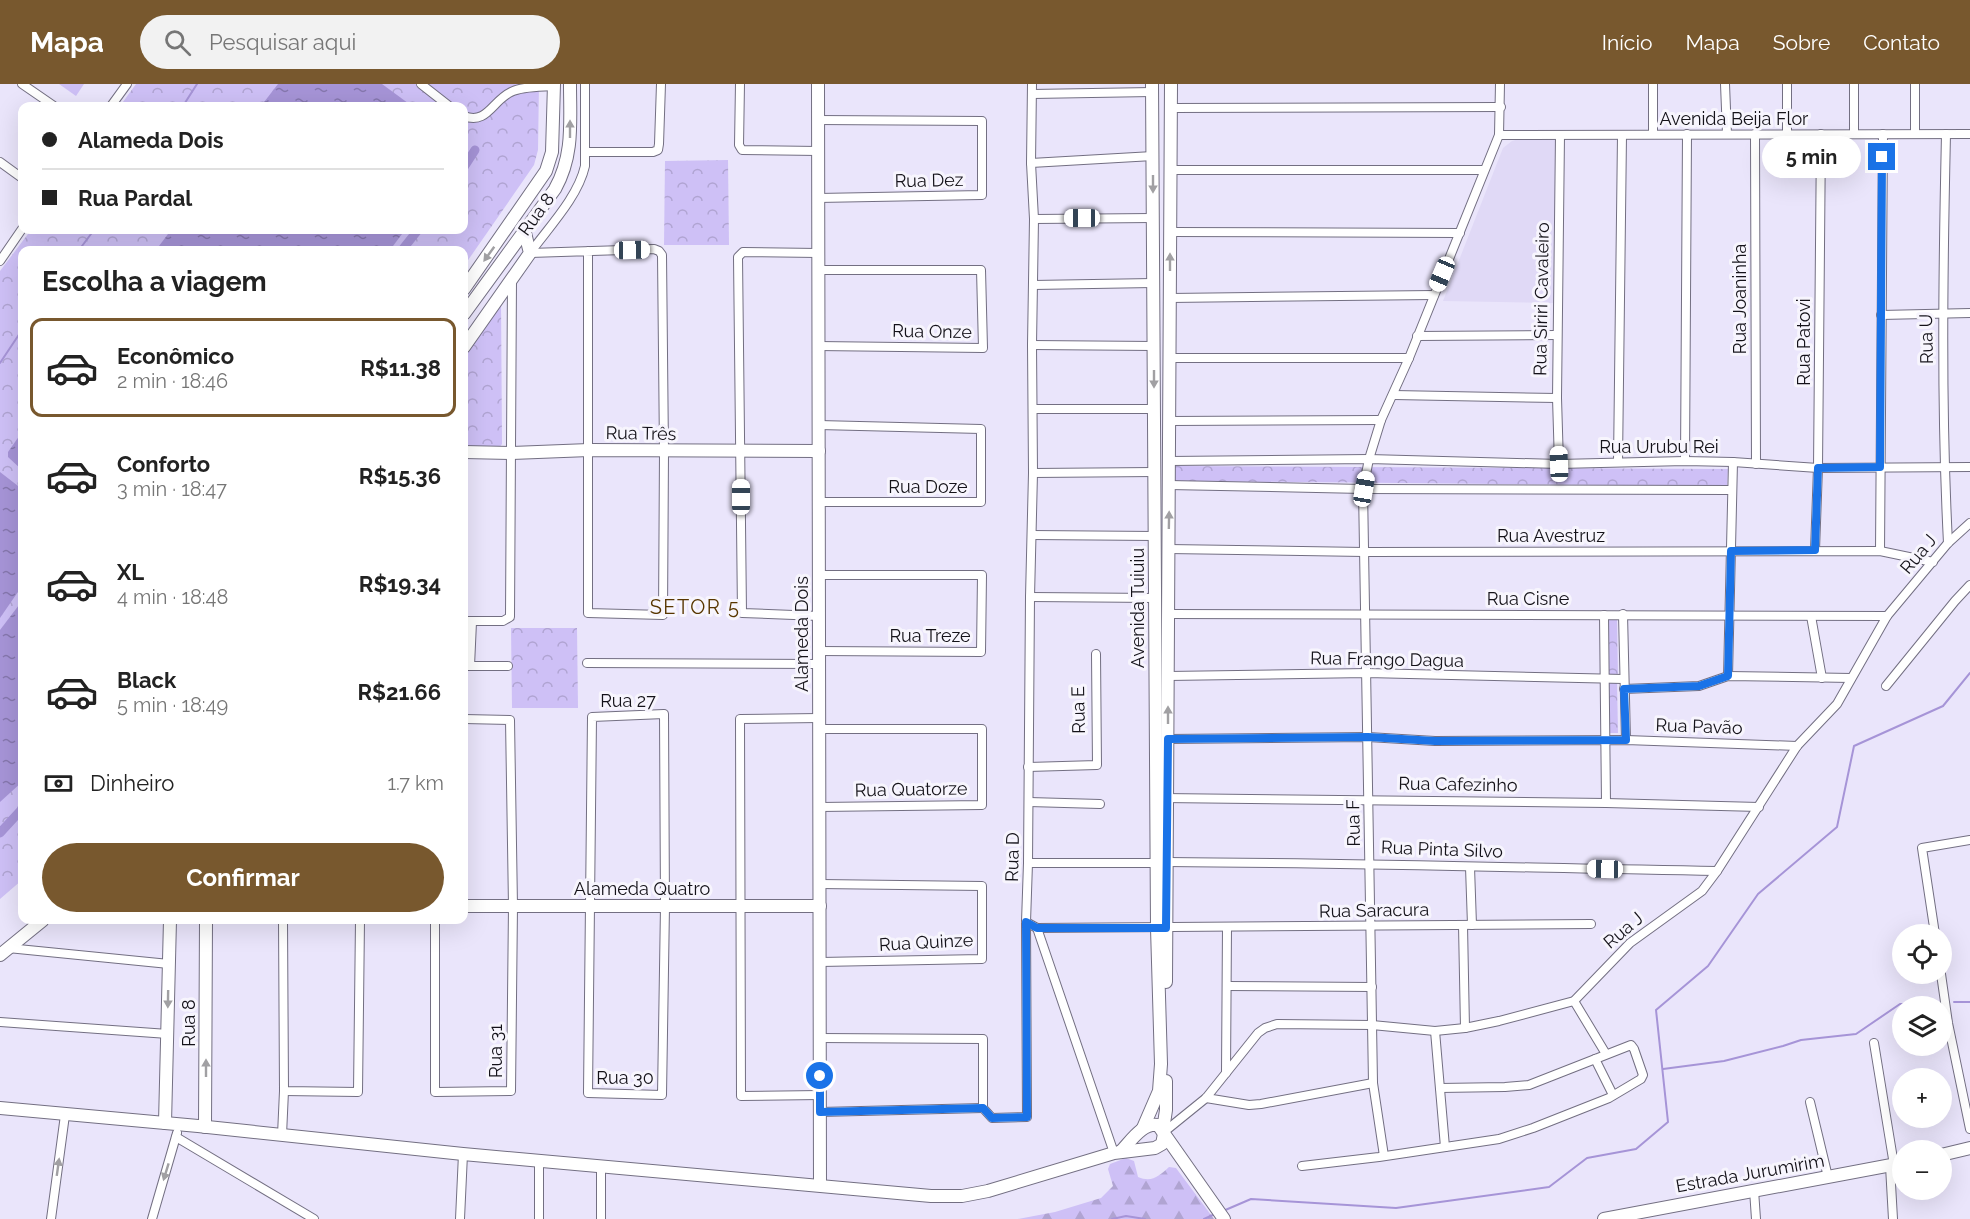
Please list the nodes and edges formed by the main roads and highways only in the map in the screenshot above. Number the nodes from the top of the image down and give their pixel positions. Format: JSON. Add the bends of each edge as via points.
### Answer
{"nodes":[{"id":1,"x":570,"y":84,"type":"edge"},
{"id":2,"x":818,"y":84,"type":"edge"},
{"id":3,"x":1171,"y":84,"type":"edge"},
{"id":4,"x":554,"y":85,"type":"edge"},
{"id":5,"x":1152,"y":88,"type":"edge"},
{"id":6,"x":524,"y":229,"type":"junction"},
{"id":7,"x":468,"y":283,"type":"edge"},
{"id":8,"x":468,"y":308,"type":"edge"},
{"id":9,"x":1154,"y":316,"type":"junction"},
{"id":10,"x":1170,"y":316,"type":"junction"},
{"id":11,"x":468,"y":341,"type":"edge"},
{"id":12,"x":819,"y":451,"type":"junction"},
{"id":13,"x":468,"y":452,"type":"edge"},
{"id":14,"x":1162,"y":631,"type":"junction"},
{"id":15,"x":1162,"y":797,"type":"junction"},
{"id":16,"x":468,"y":906,"type":"edge"},
{"id":17,"x":820,"y":906,"type":"junction"},
{"id":18,"x":38,"y":924,"type":"edge"},
{"id":19,"x":170,"y":924,"type":"edge"},
{"id":20,"x":206,"y":924,"type":"edge"},
{"id":21,"x":1162,"y":928,"type":"junction"},
{"id":22,"x":4,"y":951,"type":"edge"},
{"id":23,"x":0,"y":1108,"type":"edge"},
{"id":24,"x":165,"y":1123,"type":"junction"},
{"id":25,"x":205,"y":1126,"type":"junction"},
{"id":26,"x":1142,"y":1129,"type":"junction"},
{"id":27,"x":1163,"y":1132,"type":"junction"},
{"id":28,"x":1152,"y":1148,"type":"junction"},
{"id":29,"x":1970,"y":1148,"type":"edge"},
{"id":30,"x":1117,"y":1152,"type":"junction"},
{"id":31,"x":1952,"y":1152,"type":"edge"},
{"id":32,"x":1892,"y":1165,"type":"edge"},
{"id":33,"x":1186,"y":1167,"type":"junction"},
{"id":34,"x":820,"y":1185,"type":"junction"},
{"id":35,"x":1612,"y":1218,"type":"edge"},
{"id":36,"x":1224,"y":1219,"type":"edge"}],
"edges":[{"from":6,"to":1,"type":"main road","one_way":true,"via":[[563,174],[570,145]]},
{"from":2,"to":12,"type":"main road","name":"Alameda Dois"},
{"from":10,"to":3,"type":"main road","name":"Avenida Tuiuiu","one_way":true},
{"from":4,"to":7,"type":"main road","one_way":true,"via":[[552,152],[546,171]]},
{"from":5,"to":9,"type":"main road","name":"Avenida Tuiuiu","one_way":true},
{"from":6,"to":8,"type":"main road"},
{"from":6,"to":11,"type":"main road","name":"Rua 8","via":[[531,253]]},
{"from":9,"to":10,"type":"main road"},
{"from":9,"to":14,"type":"main road","name":"Avenida Tuiuiu","one_way":true,"via":[[1156,598]]},
{"from":14,"to":10,"type":"main road","name":"Avenida Tuiuiu","one_way":true,"via":[[1168,614]]},
{"from":12,"to":13,"type":"main road","name":"Rua Três"},
{"from":12,"to":17,"type":"main road","name":"Alameda Dois"},
{"from":14,"to":15,"type":"main road","name":"Avenida Tuiuiu"},
{"from":15,"to":14,"type":"main road","name":"Avenida Tuiuiu","one_way":true,"via":[[1168,739],[1168,675]]},
{"from":15,"to":21,"type":"main road","name":"Avenida Tuiuiu"},
{"from":16,"to":17,"type":"main road","name":"Alameda Quatro"},
{"from":17,"to":34,"type":"main road","name":"Alameda Dois"},
{"from":18,"to":22,"type":"main road"},
{"from":19,"to":24,"type":"main road","one_way":true},
{"from":25,"to":20,"type":"main road","name":"Rua 8","one_way":true},
{"from":21,"to":26,"type":"main road","name":"Avenida Tuiuiu","via":[[1161,1064],[1158,1090]]},
{"from":21,"to":27,"type":"main road","name":"Avenida Tuiuiu","via":[[1166,1110]]},
{"from":23,"to":24,"type":"main road"},
{"from":24,"to":25,"type":"main road"},
{"from":25,"to":34,"type":"main road","via":[[463,1154]]},
{"from":26,"to":27,"type":"main road","via":[[1158,1125]]},
{"from":26,"to":28,"type":"main road","via":[[1141,1141]]},
{"from":26,"to":30,"type":"main road"},
{"from":27,"to":28,"type":"main road","via":[[1162,1144]]},
{"from":27,"to":33,"type":"main road"},
{"from":28,"to":30,"type":"main road"},
{"from":28,"to":33,"type":"main road"},
{"from":29,"to":31,"type":"main road"},
{"from":30,"to":34,"type":"main road","via":[[962,1196]]},
{"from":32,"to":35,"type":"main road","name":"Estrada Jurumirim"},
{"from":33,"to":36,"type":"main road"}]}
